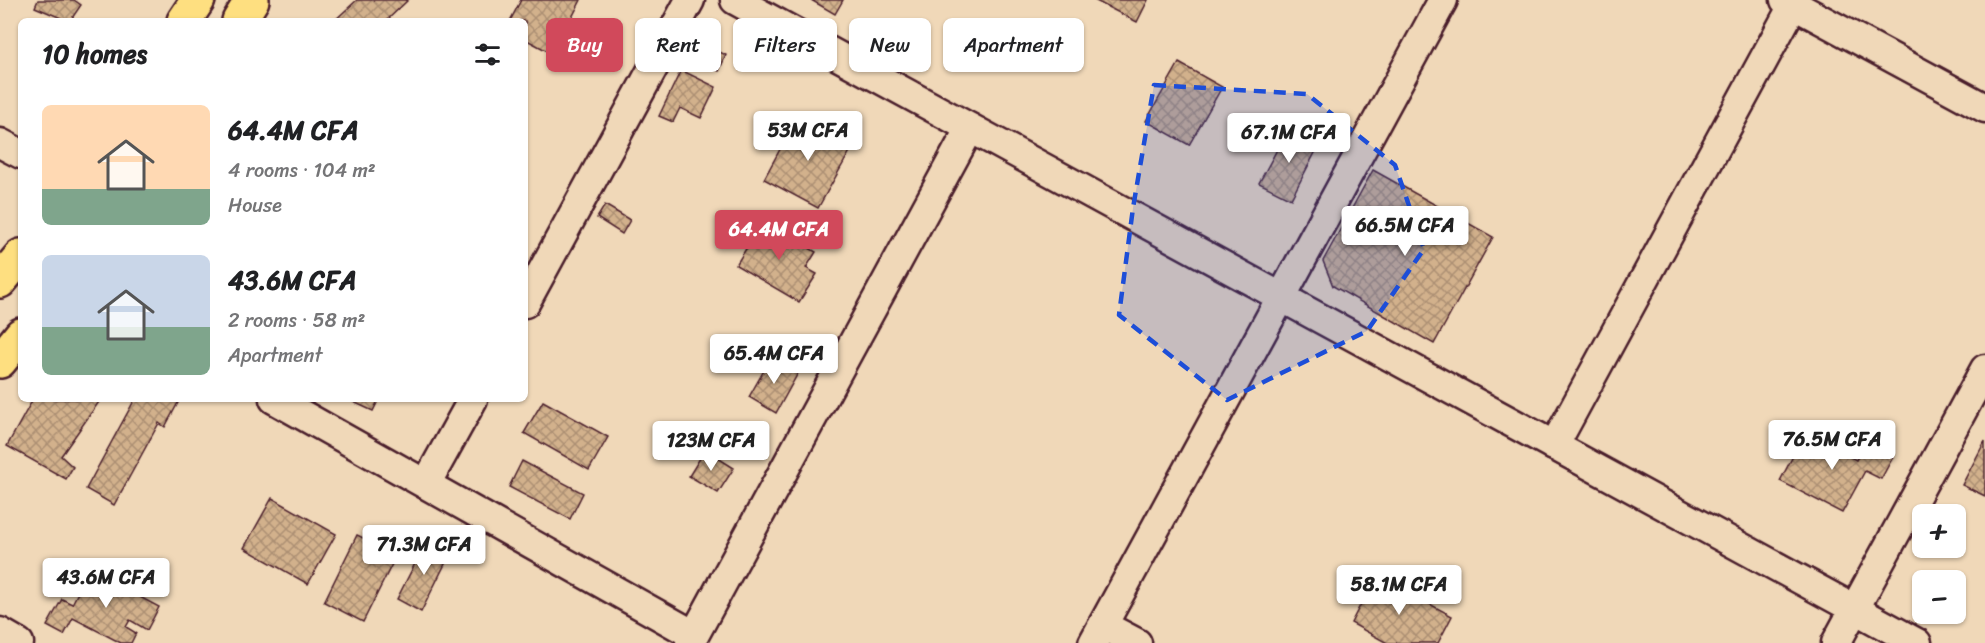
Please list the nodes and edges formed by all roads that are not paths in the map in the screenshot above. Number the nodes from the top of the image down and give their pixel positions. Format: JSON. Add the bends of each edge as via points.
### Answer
{"nodes":[{"id":1,"x":198,"y":0,"type":"edge"},
{"id":2,"x":252,"y":0,"type":"edge"},
{"id":3,"x":690,"y":0,"type":"edge"},
{"id":4,"x":735,"y":0,"type":"edge"},
{"id":5,"x":1439,"y":1,"type":"edge"},
{"id":6,"x":1792,"y":2,"type":"edge"},
{"id":7,"x":186,"y":18,"type":"edge"},
{"id":8,"x":240,"y":18,"type":"edge"},
{"id":9,"x":1985,"y":108,"type":"edge"},
{"id":10,"x":970,"y":128,"type":"junction"},
{"id":11,"x":0,"y":143,"type":"edge"},
{"id":12,"x":18,"y":152,"type":"edge"},
{"id":13,"x":18,"y":259,"type":"edge"},
{"id":14,"x":0,"y":280,"type":"edge"},
{"id":15,"x":528,"y":297,"type":"edge"},
{"id":16,"x":1281,"y":297,"type":"junction"},
{"id":17,"x":18,"y":339,"type":"edge"},
{"id":18,"x":0,"y":361,"type":"edge"},
{"id":19,"x":1985,"y":369,"type":"edge"},
{"id":20,"x":279,"y":402,"type":"edge"},
{"id":21,"x":471,"y":402,"type":"edge"},
{"id":22,"x":1554,"y":446,"type":"junction"},
{"id":23,"x":426,"y":484,"type":"junction"},
{"id":24,"x":1855,"y":609,"type":"junction"},
{"id":25,"x":0,"y":632,"type":"edge"},
{"id":26,"x":1098,"y":634,"type":"edge"},
{"id":27,"x":692,"y":639,"type":"edge"},
{"id":28,"x":19,"y":643,"type":"edge"},
{"id":29,"x":1137,"y":643,"type":"edge"},
{"id":30,"x":1836,"y":643,"type":"edge"},
{"id":31,"x":1917,"y":643,"type":"edge"}],
"edges":[{"from":1,"to":7,"type":"main road"},
{"from":2,"to":8,"type":"main road"},
{"from":3,"to":15,"type":"street"},
{"from":4,"to":10,"type":"street"},
{"from":5,"to":16,"type":"street"},
{"from":6,"to":9,"type":"street"},
{"from":6,"to":22,"type":"street"},
{"from":10,"to":16,"type":"street"},
{"from":10,"to":27,"type":"street"},
{"from":11,"to":12,"type":"street"},
{"from":13,"to":14,"type":"main road"},
{"from":16,"to":22,"type":"street"},
{"from":16,"to":26,"type":"street"},
{"from":17,"to":18,"type":"main road"},
{"from":19,"to":24,"type":"street"},
{"from":20,"to":23,"type":"street"},
{"from":21,"to":23,"type":"street"},
{"from":22,"to":24,"type":"street"},
{"from":23,"to":27,"type":"street"},
{"from":24,"to":30,"type":"street"},
{"from":24,"to":31,"type":"street"},
{"from":25,"to":28,"type":"street"},
{"from":26,"to":29,"type":"street"}]}
